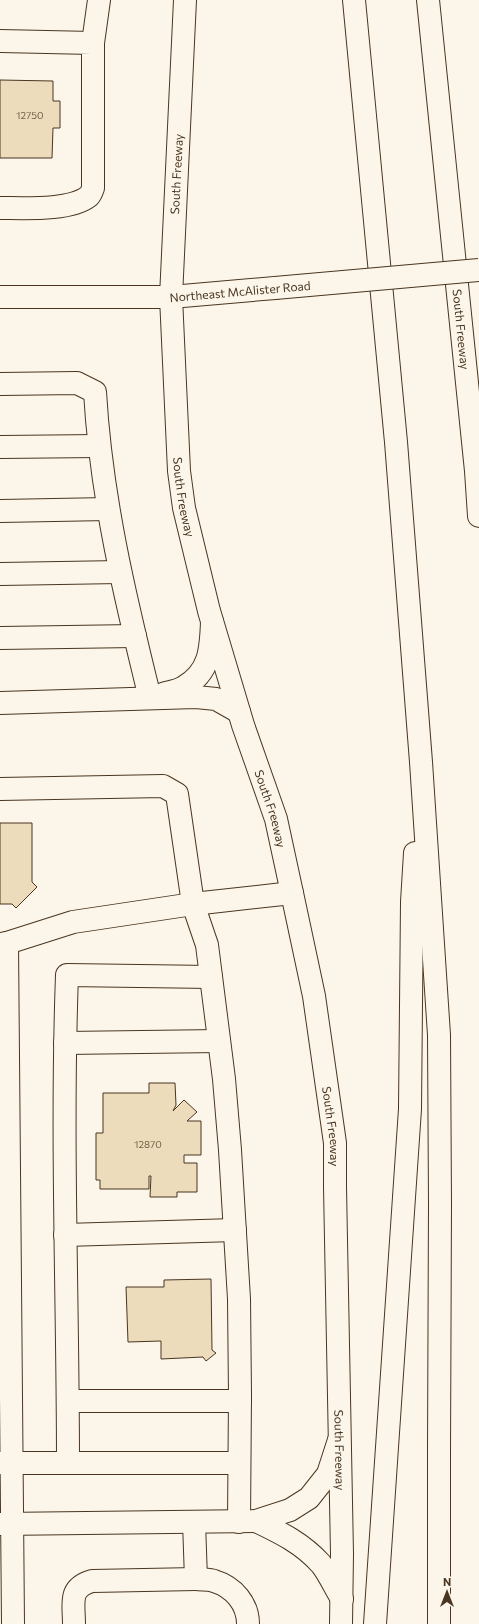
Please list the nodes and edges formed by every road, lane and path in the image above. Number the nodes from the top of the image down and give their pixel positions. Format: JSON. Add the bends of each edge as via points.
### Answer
{"nodes":[{"id":1,"x":99,"y":0,"type":"edge"},
{"id":2,"x":185,"y":0,"type":"edge"},
{"id":3,"x":354,"y":0,"type":"edge"},
{"id":4,"x":428,"y":0,"type":"edge"},
{"id":5,"x":0,"y":41,"type":"edge"},
{"id":6,"x":93,"y":42,"type":"junction"},
{"id":7,"x":0,"y":208,"type":"edge"},
{"id":8,"x":479,"y":270,"type":"edge"},
{"id":9,"x":0,"y":297,"type":"edge"},
{"id":10,"x":171,"y":297,"type":"junction"},
{"id":11,"x":0,"y":384,"type":"edge"},
{"id":12,"x":99,"y":446,"type":"junction"},
{"id":13,"x":0,"y":447,"type":"edge"},
{"id":14,"x":108,"y":509,"type":"junction"},
{"id":15,"x":0,"y":511,"type":"edge"},
{"id":16,"x":479,"y":516,"type":"edge"},
{"id":17,"x":120,"y":572,"type":"junction"},
{"id":18,"x":0,"y":574,"type":"edge"},
{"id":19,"x":212,"y":619,"type":"junction"},
{"id":20,"x":135,"y":636,"type":"junction"},
{"id":21,"x":0,"y":638,"type":"edge"},
{"id":22,"x":150,"y":698,"type":"junction"},
{"id":23,"x":0,"y":703,"type":"edge"},
{"id":24,"x":239,"y":712,"type":"junction"},
{"id":25,"x":421,"y":762,"type":"junction"},
{"id":26,"x":0,"y":789,"type":"edge"},
{"id":27,"x":292,"y":893,"type":"junction"},
{"id":28,"x":193,"y":904,"type":"junction"},
{"id":29,"x":3,"y":944,"type":"edge"},
{"id":30,"x":211,"y":977,"type":"junction"},
{"id":31,"x":219,"y":1041,"type":"junction"},
{"id":32,"x":65,"y":1043,"type":"junction"},
{"id":33,"x":5,"y":1230,"type":"edge"},
{"id":34,"x":235,"y":1230,"type":"junction"},
{"id":35,"x":65,"y":1235,"type":"junction"},
{"id":36,"x":68,"y":1401,"type":"junction"},
{"id":37,"x":240,"y":1401,"type":"junction"},
{"id":38,"x":340,"y":1439,"type":"junction"},
{"id":39,"x":6,"y":1463,"type":"edge"},
{"id":40,"x":68,"y":1463,"type":"junction"},
{"id":41,"x":239,"y":1463,"type":"junction"},
{"id":42,"x":194,"y":1522,"type":"junction"},
{"id":43,"x":248,"y":1522,"type":"junction"},
{"id":44,"x":6,"y":1524,"type":"edge"},
{"id":45,"x":196,"y":1580,"type":"junction"},
{"id":46,"x":6,"y":1581,"type":"edge"},
{"id":47,"x":342,"y":1599,"type":"junction"},
{"id":48,"x":13,"y":1624,"type":"edge"},
{"id":49,"x":74,"y":1624,"type":"edge"},
{"id":50,"x":248,"y":1624,"type":"edge"},
{"id":51,"x":341,"y":1624,"type":"edge"},
{"id":52,"x":375,"y":1624,"type":"edge"},
{"id":53,"x":439,"y":1624,"type":"edge"}],
"edges":[{"from":1,"to":6,"type":"main road"},
{"from":2,"to":10,"type":"main road","name":"South Freeway"},
{"from":3,"to":25,"type":"main road","via":[[396,442]]},
{"from":4,"to":16,"type":"main road","name":"South Freeway"},
{"from":5,"to":6,"type":"main road"},
{"from":6,"to":7,"type":"main road","via":[[93,188],[90,196],[81,201],[52,207]]},
{"from":8,"to":10,"type":"main road","name":"Northeast McAlister Road","bridge":true},
{"from":9,"to":10,"type":"main road","name":"Northeast McAlister Road"},
{"from":10,"to":19,"type":"main road","name":"South Freeway","via":[[179,471],[184,508]]},
{"from":11,"to":12,"type":"main road","via":[[78,383],[95,392]]},
{"from":12,"to":13,"type":"main road"},
{"from":12,"to":14,"type":"main road"},
{"from":14,"to":15,"type":"main road"},
{"from":14,"to":17,"type":"main road"},
{"from":17,"to":18,"type":"main road"},
{"from":17,"to":20,"type":"main road"},
{"from":19,"to":22,"type":"main road","via":[[208,660],[201,673],[183,687]]},
{"from":19,"to":24,"type":"main road","name":"South Freeway"},
{"from":20,"to":21,"type":"main road"},
{"from":20,"to":22,"type":"main road"},
{"from":22,"to":23,"type":"main road"},
{"from":22,"to":24,"type":"main road","via":[[216,699]]},
{"from":24,"to":27,"type":"main road","name":"South Freeway","via":[[276,819]]},
{"from":25,"to":52,"type":"main road","via":[[412,902],[410,1116]]},
{"from":25,"to":53,"type":"main road","via":[[439,1035]]},
{"from":26,"to":28,"type":"main road","via":[[163,786],[177,794]]},
{"from":27,"to":28,"type":"main road"},
{"from":27,"to":38,"type":"main road","name":"South Freeway","via":[[314,996],[335,1143]]},
{"from":28,"to":29,"type":"main road","via":[[73,922]]},
{"from":28,"to":30,"type":"main road","via":[[207,945]]},
{"from":29,"to":33,"type":"main road"},
{"from":30,"to":31,"type":"main road"},
{"from":30,"to":32,"type":"main road","via":[[67,975]]},
{"from":31,"to":32,"type":"main road"},
{"from":31,"to":34,"type":"main road"},
{"from":32,"to":35,"type":"main road"},
{"from":33,"to":39,"type":"main road"},
{"from":34,"to":35,"type":"main road"},
{"from":34,"to":37,"type":"main road"},
{"from":35,"to":36,"type":"main road"},
{"from":36,"to":37,"type":"main road"},
{"from":36,"to":40,"type":"main road"},
{"from":37,"to":41,"type":"main road"},
{"from":38,"to":43,"type":"main road","via":[[328,1474],[309,1498],[290,1510]]},
{"from":38,"to":47,"type":"main road","name":"South Freeway"},
{"from":39,"to":40,"type":"main road"},
{"from":39,"to":44,"type":"main road"},
{"from":40,"to":41,"type":"main road"},
{"from":41,"to":43,"type":"main road"},
{"from":42,"to":43,"type":"main road"},
{"from":42,"to":44,"type":"main road"},
{"from":42,"to":45,"type":"main road"},
{"from":43,"to":47,"type":"main road","via":[[286,1534],[302,1547],[321,1565]]},
{"from":44,"to":46,"type":"main road"},
{"from":45,"to":49,"type":"main road","via":[[92,1581],[81,1584],[74,1594]]},
{"from":45,"to":50,"type":"main road","via":[[214,1581],[232,1589],[244,1604]]},
{"from":46,"to":48,"type":"main road"},
{"from":47,"to":51,"type":"main road","name":"South Freeway"}]}
